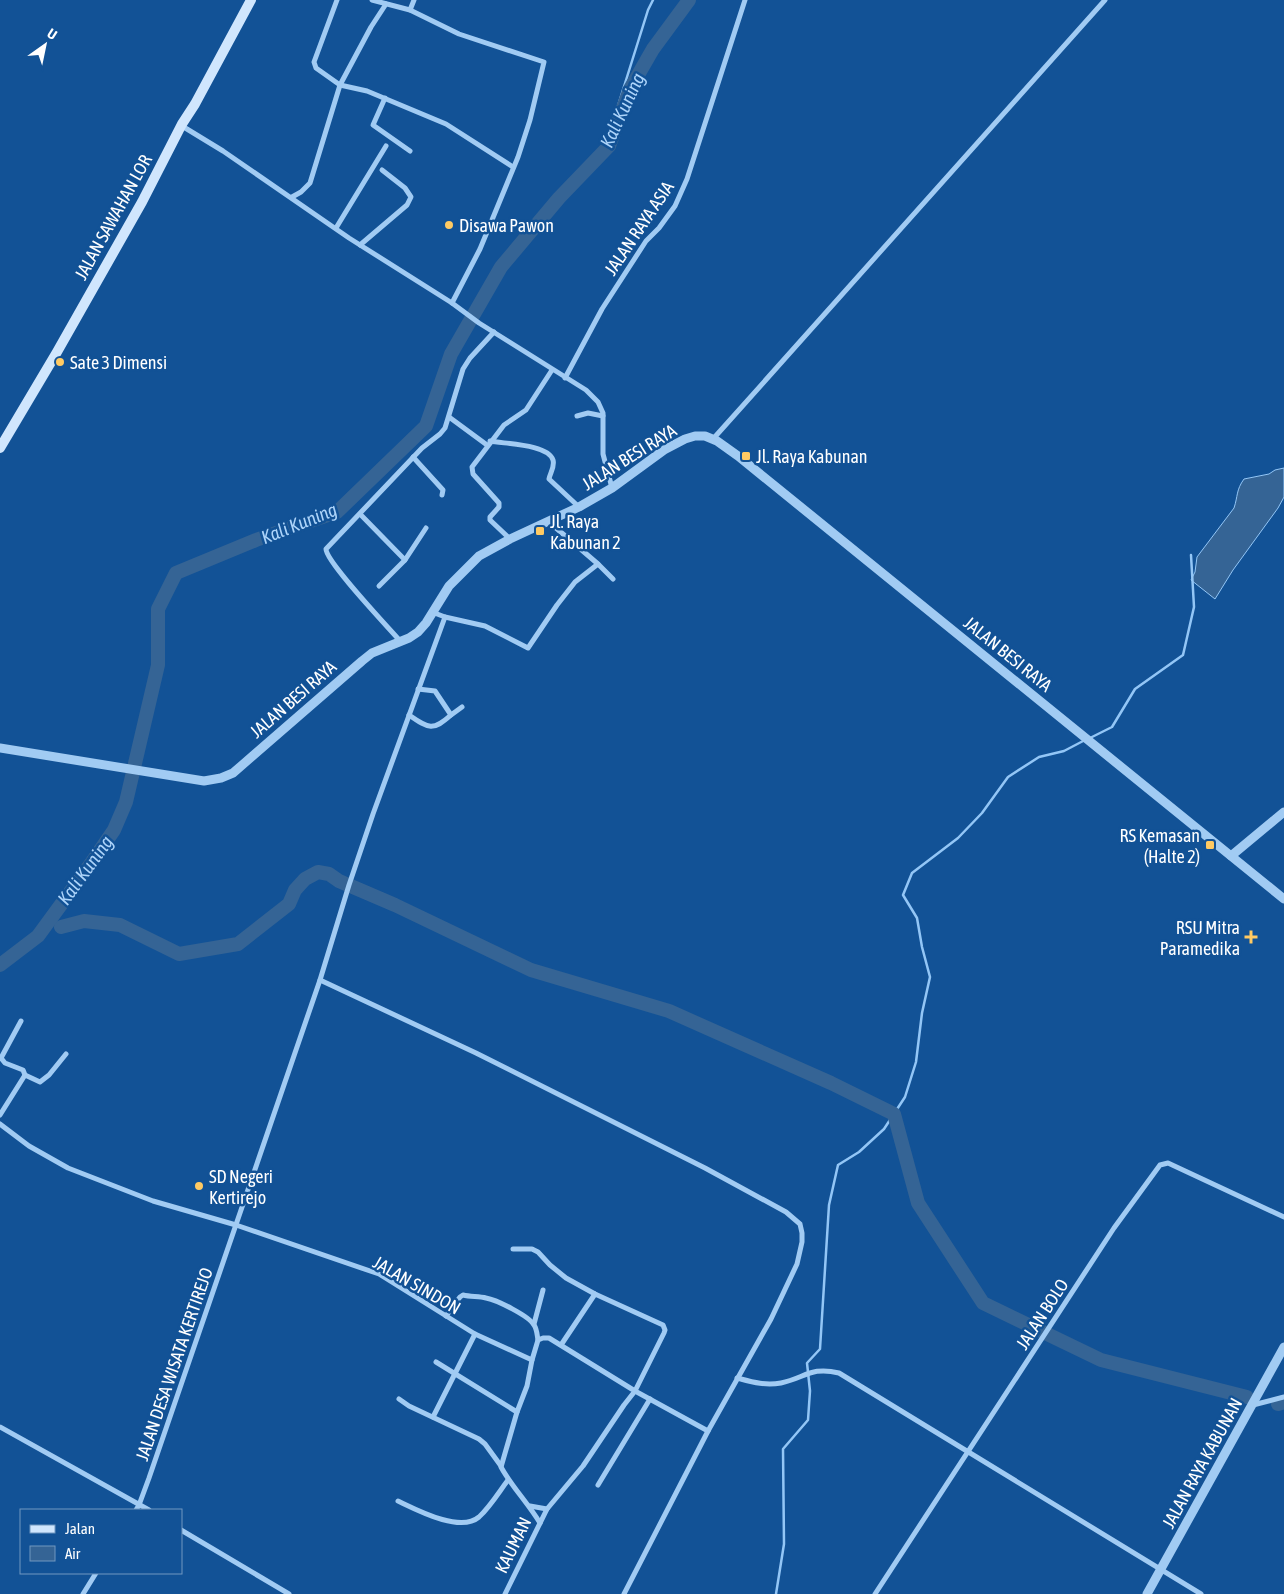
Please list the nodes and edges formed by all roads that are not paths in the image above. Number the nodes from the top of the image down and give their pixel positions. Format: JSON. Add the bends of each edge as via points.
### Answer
{"nodes":[{"id":1,"x":251,"y":0,"type":"edge"},
{"id":2,"x":337,"y":0,"type":"edge"},
{"id":3,"x":372,"y":0,"type":"edge"},
{"id":4,"x":414,"y":0,"type":"edge"},
{"id":5,"x":745,"y":0,"type":"edge"},
{"id":6,"x":1105,"y":0,"type":"edge"},
{"id":7,"x":386,"y":4,"type":"junction"},
{"id":8,"x":410,"y":10,"type":"junction"},
{"id":9,"x":340,"y":85,"type":"junction"},
{"id":10,"x":385,"y":98,"type":"junction"},
{"id":11,"x":181,"y":125,"type":"junction"},
{"id":12,"x":386,"y":146,"type":"dead end"},
{"id":13,"x":410,"y":151,"type":"dead end"},
{"id":14,"x":513,"y":167,"type":"junction"},
{"id":15,"x":382,"y":170,"type":"dead end"},
{"id":16,"x":292,"y":197,"type":"junction"},
{"id":17,"x":336,"y":228,"type":"junction"},
{"id":18,"x":360,"y":244,"type":"junction"},
{"id":19,"x":452,"y":303,"type":"junction"},
{"id":20,"x":494,"y":332,"type":"junction"},
{"id":21,"x":552,"y":370,"type":"junction"},
{"id":22,"x":566,"y":378,"type":"junction"},
{"id":23,"x":577,"y":416,"type":"dead end"},
{"id":24,"x":603,"y":416,"type":"junction"},
{"id":25,"x":449,"y":417,"type":"junction"},
{"id":26,"x":713,"y":439,"type":"junction"},
{"id":27,"x":489,"y":443,"type":"junction"},
{"id":28,"x":0,"y":448,"type":"edge"},
{"id":29,"x":414,"y":457,"type":"junction"},
{"id":30,"x":612,"y":488,"type":"junction"},
{"id":31,"x":442,"y":495,"type":"dead end"},
{"id":32,"x":579,"y":508,"type":"junction"},
{"id":33,"x":360,"y":514,"type":"junction"},
{"id":34,"x":549,"y":522,"type":"junction"},
{"id":35,"x":426,"y":528,"type":"dead end"},
{"id":36,"x":510,"y":539,"type":"junction"},
{"id":37,"x":405,"y":560,"type":"junction"},
{"id":38,"x":598,"y":564,"type":"junction"},
{"id":39,"x":613,"y":579,"type":"dead end"},
{"id":40,"x":379,"y":586,"type":"dead end"},
{"id":41,"x":432,"y":612,"type":"junction"},
{"id":42,"x":445,"y":617,"type":"junction"},
{"id":43,"x":401,"y":642,"type":"junction"},
{"id":44,"x":418,"y":689,"type":"junction"},
{"id":45,"x":462,"y":707,"type":"dead end"},
{"id":46,"x":451,"y":715,"type":"junction"},
{"id":47,"x":409,"y":716,"type":"junction"},
{"id":48,"x":0,"y":748,"type":"edge"},
{"id":49,"x":1284,"y":812,"type":"edge"},
{"id":50,"x":1231,"y":856,"type":"junction"},
{"id":51,"x":1284,"y":899,"type":"edge"},
{"id":52,"x":320,"y":980,"type":"junction"},
{"id":53,"x":21,"y":1021,"type":"dead end"},
{"id":54,"x":66,"y":1054,"type":"dead end"},
{"id":55,"x":25,"y":1075,"type":"junction"},
{"id":56,"x":0,"y":1115,"type":"edge"},
{"id":57,"x":0,"y":1124,"type":"edge"},
{"id":58,"x":1284,"y":1217,"type":"edge"},
{"id":59,"x":236,"y":1225,"type":"junction"},
{"id":60,"x":512,"y":1249,"type":"dead end"},
{"id":61,"x":543,"y":1290,"type":"dead end"},
{"id":62,"x":595,"y":1294,"type":"junction"},
{"id":63,"x":446,"y":1316,"type":"junction"},
{"id":64,"x":534,"y":1324,"type":"junction"},
{"id":65,"x":475,"y":1334,"type":"junction"},
{"id":66,"x":538,"y":1340,"type":"junction"},
{"id":67,"x":561,"y":1346,"type":"junction"},
{"id":68,"x":1284,"y":1347,"type":"edge"},
{"id":69,"x":532,"y":1360,"type":"junction"},
{"id":70,"x":436,"y":1362,"type":"dead end"},
{"id":71,"x":455,"y":1373,"type":"junction"},
{"id":72,"x":737,"y":1378,"type":"junction"},
{"id":73,"x":635,"y":1391,"type":"junction"},
{"id":74,"x":1284,"y":1397,"type":"edge"},
{"id":75,"x":399,"y":1399,"type":"dead end"},
{"id":76,"x":650,"y":1399,"type":"junction"},
{"id":77,"x":1253,"y":1405,"type":"junction"},
{"id":78,"x":517,"y":1412,"type":"junction"},
{"id":79,"x":433,"y":1417,"type":"junction"},
{"id":80,"x":0,"y":1427,"type":"edge"},
{"id":81,"x":708,"y":1431,"type":"junction"},
{"id":82,"x":969,"y":1451,"type":"junction"},
{"id":83,"x":502,"y":1467,"type":"junction"},
{"id":84,"x":508,"y":1480,"type":"junction"},
{"id":85,"x":598,"y":1485,"type":"dead end"},
{"id":86,"x":398,"y":1501,"type":"dead end"},
{"id":87,"x":139,"y":1505,"type":"junction"},
{"id":88,"x":530,"y":1506,"type":"junction"},
{"id":89,"x":137,"y":1509,"type":"edge"},
{"id":90,"x":147,"y":1509,"type":"edge"},
{"id":91,"x":547,"y":1509,"type":"junction"},
{"id":92,"x":540,"y":1523,"type":"junction"},
{"id":93,"x":182,"y":1531,"type":"edge"},
{"id":94,"x":1161,"y":1569,"type":"junction"},
{"id":95,"x":95,"y":1574,"type":"edge"},
{"id":96,"x":83,"y":1594,"type":"edge"},
{"id":97,"x":289,"y":1594,"type":"edge"},
{"id":98,"x":505,"y":1594,"type":"edge"},
{"id":99,"x":624,"y":1594,"type":"edge"},
{"id":100,"x":875,"y":1594,"type":"edge"},
{"id":101,"x":1147,"y":1594,"type":"edge"},
{"id":102,"x":1201,"y":1594,"type":"edge"}],
"edges":[{"from":1,"to":11,"type":"main road","name":"JALAN SAWAHAN LOR"},
{"from":2,"to":9,"type":"street","via":[[314,62],[316,68]]},
{"from":3,"to":7,"type":"street"},
{"from":4,"to":8,"type":"street"},
{"from":5,"to":22,"type":"street","name":"JALAN RAYA ASIA","via":[[675,206],[632,260]]},
{"from":6,"to":26,"type":"street"},
{"from":7,"to":8,"type":"street"},
{"from":7,"to":9,"type":"street"},
{"from":8,"to":14,"type":"street","via":[[459,34],[544,62],[530,120]]},
{"from":9,"to":10,"type":"street"},
{"from":9,"to":16,"type":"street","via":[[310,183]]},
{"from":10,"to":13,"type":"street","via":[[373,126]]},
{"from":10,"to":14,"type":"street","via":[[446,124]]},
{"from":11,"to":16,"type":"street"},
{"from":11,"to":28,"type":"main road","name":"JALAN SAWAHAN LOR","via":[[142,202]]},
{"from":12,"to":17,"type":"street"},
{"from":14,"to":19,"type":"street","via":[[480,249]]},
{"from":15,"to":18,"type":"street","via":[[411,197],[407,205]]},
{"from":16,"to":17,"type":"street"},
{"from":17,"to":18,"type":"street"},
{"from":18,"to":19,"type":"street"},
{"from":19,"to":20,"type":"street"},
{"from":20,"to":21,"type":"street"},
{"from":20,"to":25,"type":"street","via":[[463,369]]},
{"from":21,"to":22,"type":"street"},
{"from":21,"to":27,"type":"street","via":[[526,410],[508,421]]},
{"from":22,"to":24,"type":"street","via":[[598,402]]},
{"from":23,"to":24,"type":"street","via":[[585,413]]},
{"from":24,"to":30,"type":"street","via":[[604,454]]},
{"from":25,"to":27,"type":"street"},
{"from":25,"to":29,"type":"street","via":[[440,434]]},
{"from":26,"to":30,"type":"street","name":"JALAN BESI RAYA","via":[[705,436],[685,439],[664,450]]},
{"from":26,"to":50,"type":"street","name":"JALAN BESI RAYA"},
{"from":27,"to":32,"type":"street","via":[[526,446],[551,457],[554,467],[549,479]]},
{"from":27,"to":36,"type":"street","via":[[472,470],[498,500],[499,507],[490,520]]},
{"from":29,"to":31,"type":"street","via":[[443,490]]},
{"from":29,"to":33,"type":"street"},
{"from":30,"to":32,"type":"street","name":"JALAN BESI RAYA"},
{"from":32,"to":34,"type":"street","name":"JALAN BESI RAYA"},
{"from":33,"to":37,"type":"street"},
{"from":33,"to":43,"type":"street","via":[[327,548],[326,553]]},
{"from":34,"to":36,"type":"street","name":"JALAN BESI RAYA"},
{"from":34,"to":38,"type":"street"},
{"from":35,"to":37,"type":"street"},
{"from":36,"to":41,"type":"street","name":"JALAN BESI RAYA","via":[[470,564],[449,586]]},
{"from":37,"to":40,"type":"street"},
{"from":38,"to":39,"type":"street"},
{"from":38,"to":42,"type":"street","via":[[575,582],[528,648],[485,626]]},
{"from":41,"to":42,"type":"street"},
{"from":41,"to":43,"type":"street","name":"JALAN BESI RAYA","via":[[418,632]]},
{"from":42,"to":44,"type":"street","name":"JALAN DESA WISATA KERTIREJO"},
{"from":43,"to":48,"type":"street","name":"JALAN BESI RAYA","via":[[378,650],[362,661],[233,773],[220,778],[204,781]]},
{"from":44,"to":46,"type":"street","via":[[435,691]]},
{"from":44,"to":47,"type":"street","name":"JALAN DESA WISATA KERTIREJO"},
{"from":45,"to":46,"type":"street"},
{"from":46,"to":47,"type":"street","via":[[430,727]]},
{"from":47,"to":52,"type":"street","name":"JALAN DESA WISATA KERTIREJO","via":[[352,876]]},
{"from":49,"to":50,"type":"street"},
{"from":50,"to":51,"type":"street"},
{"from":52,"to":59,"type":"street","name":"JALAN DESA WISATA KERTIREJO"},
{"from":52,"to":72,"type":"street","via":[[476,1053],[705,1168],[794,1217],[802,1233],[797,1264],[771,1319]]},
{"from":53,"to":55,"type":"street","via":[[1,1058],[24,1070]]},
{"from":54,"to":55,"type":"street","via":[[43,1081],[38,1082]]},
{"from":55,"to":56,"type":"street"},
{"from":57,"to":59,"type":"street","name":"JALAN SINDON","via":[[68,1168],[153,1201]]},
{"from":58,"to":82,"type":"street","name":"JALAN BOLO","via":[[1168,1163],[1160,1165],[1114,1228]]},
{"from":59,"to":63,"type":"street","name":"JALAN SINDON","via":[[378,1274]]},
{"from":59,"to":87,"type":"street","name":"JALAN DESA WISATA KERTIREJO"},
{"from":60,"to":62,"type":"street","via":[[538,1252],[559,1274]]},
{"from":61,"to":64,"type":"street"},
{"from":62,"to":67,"type":"street"},
{"from":62,"to":73,"type":"street","via":[[664,1328]]},
{"from":63,"to":64,"type":"street","via":[[463,1295],[494,1300]]},
{"from":63,"to":65,"type":"street","name":"JALAN SINDON"},
{"from":64,"to":66,"type":"street"},
{"from":65,"to":69,"type":"street","name":"JALAN SINDON"},
{"from":65,"to":71,"type":"street"},
{"from":66,"to":67,"type":"street","via":[[546,1337]]},
{"from":66,"to":69,"type":"street"},
{"from":67,"to":73,"type":"street"},
{"from":68,"to":77,"type":"street","name":"JALAN RAYA KABUNAN"},
{"from":69,"to":78,"type":"street"},
{"from":70,"to":71,"type":"street"},
{"from":71,"to":78,"type":"street"},
{"from":71,"to":79,"type":"street"},
{"from":72,"to":81,"type":"street"},
{"from":72,"to":82,"type":"street","via":[[765,1384],[784,1382],[815,1371],[828,1371],[847,1377]]},
{"from":73,"to":76,"type":"street"},
{"from":73,"to":91,"type":"street","via":[[583,1466]]},
{"from":74,"to":77,"type":"street"},
{"from":75,"to":79,"type":"street"},
{"from":76,"to":81,"type":"street"},
{"from":76,"to":85,"type":"street"},
{"from":77,"to":94,"type":"street","name":"JALAN RAYA KABUNAN"},
{"from":78,"to":83,"type":"street"},
{"from":79,"to":83,"type":"street","via":[[479,1439]]},
{"from":80,"to":87,"type":"street"},
{"from":81,"to":99,"type":"street"},
{"from":82,"to":94,"type":"street"},
{"from":82,"to":100,"type":"street","name":"JALAN BOLO"},
{"from":83,"to":84,"type":"street"},
{"from":84,"to":86,"type":"street","via":[[480,1516],[466,1523],[426,1515]]},
{"from":84,"to":88,"type":"street"},
{"from":87,"to":89,"type":"street","name":"JALAN DESA WISATA KERTIREJO"},
{"from":87,"to":90,"type":"street"},
{"from":88,"to":91,"type":"street"},
{"from":88,"to":92,"type":"street"},
{"from":91,"to":92,"type":"street","name":"KAUMAN"},
{"from":92,"to":98,"type":"street","name":"KAUMAN"},
{"from":93,"to":97,"type":"street"},
{"from":94,"to":101,"type":"street","name":"JALAN RAYA KABUNAN"},
{"from":94,"to":102,"type":"street"},
{"from":95,"to":96,"type":"street"}]}
